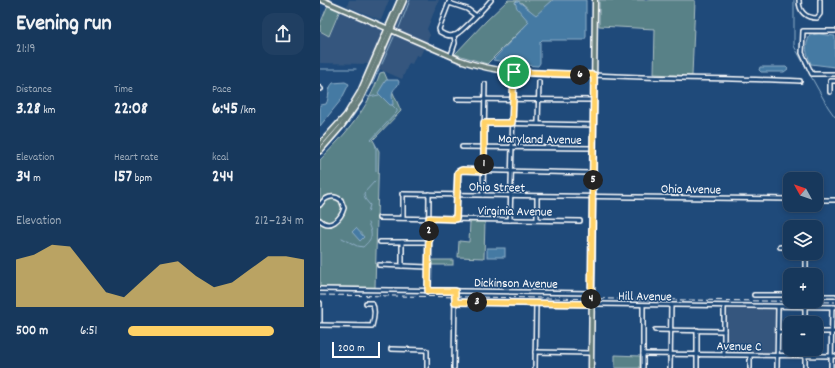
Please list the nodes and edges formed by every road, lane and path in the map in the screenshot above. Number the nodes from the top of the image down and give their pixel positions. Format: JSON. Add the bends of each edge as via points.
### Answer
{"nodes":[{"id":1,"x":322,"y":0,"type":"edge"},
{"id":2,"x":400,"y":0,"type":"edge"},
{"id":3,"x":404,"y":0,"type":"edge"},
{"id":4,"x":491,"y":0,"type":"edge"},
{"id":5,"x":595,"y":0,"type":"edge"},
{"id":6,"x":799,"y":0,"type":"edge"},
{"id":7,"x":820,"y":0,"type":"edge"},
{"id":8,"x":450,"y":2,"type":"edge"},
{"id":9,"x":402,"y":5,"type":"junction"},
{"id":10,"x":475,"y":15,"type":"junction"},
{"id":11,"x":394,"y":16,"type":"junction"},
{"id":12,"x":377,"y":24,"type":"junction"},
{"id":13,"x":390,"y":29,"type":"junction"},
{"id":14,"x":835,"y":31,"type":"edge"},
{"id":15,"x":399,"y":33,"type":"junction"},
{"id":16,"x":454,"y":35,"type":"junction"},
{"id":17,"x":384,"y":39,"type":"junction"},
{"id":18,"x":384,"y":48,"type":"junction"},
{"id":19,"x":451,"y":55,"type":"junction"},
{"id":20,"x":514,"y":72,"type":"junction"},
{"id":21,"x":835,"y":74,"type":"edge"},
{"id":22,"x":594,"y":75,"type":"junction"},
{"id":23,"x":800,"y":81,"type":"dead end"},
{"id":24,"x":835,"y":81,"type":"edge"},
{"id":25,"x":539,"y":82,"type":"dead end"},
{"id":26,"x":485,"y":84,"type":"dead end"},
{"id":27,"x":830,"y":92,"type":"dead end"},
{"id":28,"x":457,"y":99,"type":"dead end"},
{"id":29,"x":485,"y":99,"type":"junction"},
{"id":30,"x":513,"y":100,"type":"junction"},
{"id":31,"x":538,"y":100,"type":"junction"},
{"id":32,"x":594,"y":100,"type":"junction"},
{"id":33,"x":484,"y":123,"type":"junction"},
{"id":34,"x":512,"y":123,"type":"junction"},
{"id":35,"x":538,"y":123,"type":"junction"},
{"id":36,"x":594,"y":125,"type":"junction"},
{"id":37,"x":320,"y":144,"type":"edge"},
{"id":38,"x":462,"y":147,"type":"dead end"},
{"id":39,"x":484,"y":147,"type":"junction"},
{"id":40,"x":512,"y":147,"type":"junction"},
{"id":41,"x":594,"y":148,"type":"junction"},
{"id":42,"x":320,"y":151,"type":"edge"},
{"id":43,"x":484,"y":171,"type":"junction"},
{"id":44,"x":511,"y":172,"type":"junction"},
{"id":45,"x":589,"y":173,"type":"dead end"},
{"id":46,"x":429,"y":194,"type":"junction"},
{"id":47,"x":457,"y":195,"type":"junction"},
{"id":48,"x":483,"y":195,"type":"junction"},
{"id":49,"x":510,"y":196,"type":"junction"},
{"id":50,"x":537,"y":196,"type":"junction"},
{"id":51,"x":593,"y":197,"type":"junction"},
{"id":52,"x":783,"y":199,"type":"edge"},
{"id":53,"x":823,"y":200,"type":"edge"},
{"id":54,"x":835,"y":200,"type":"edge"},
{"id":55,"x":321,"y":202,"type":"edge"},
{"id":56,"x":379,"y":218,"type":"dead end"},
{"id":57,"x":403,"y":218,"type":"junction"},
{"id":58,"x":429,"y":218,"type":"junction"},
{"id":59,"x":456,"y":219,"type":"junction"},
{"id":60,"x":320,"y":220,"type":"edge"},
{"id":61,"x":510,"y":220,"type":"junction"},
{"id":62,"x":536,"y":220,"type":"junction"},
{"id":63,"x":580,"y":221,"type":"dead end"},
{"id":64,"x":380,"y":242,"type":"dead end"},
{"id":65,"x":402,"y":242,"type":"junction"},
{"id":66,"x":429,"y":242,"type":"junction"},
{"id":67,"x":379,"y":265,"type":"dead end"},
{"id":68,"x":402,"y":266,"type":"junction"},
{"id":69,"x":428,"y":267,"type":"junction"},
{"id":70,"x":320,"y":289,"type":"edge"},
{"id":71,"x":428,"y":291,"type":"junction"},
{"id":72,"x":455,"y":291,"type":"junction"},
{"id":73,"x":592,"y":292,"type":"junction"},
{"id":74,"x":754,"y":295,"type":"dead end"},
{"id":75,"x":783,"y":295,"type":"edge"},
{"id":76,"x":823,"y":296,"type":"edge"},
{"id":77,"x":835,"y":296,"type":"edge"},
{"id":78,"x":455,"y":302,"type":"junction"},
{"id":79,"x":366,"y":303,"type":"dead end"},
{"id":80,"x":536,"y":303,"type":"junction"},
{"id":81,"x":320,"y":304,"type":"edge"},
{"id":82,"x":591,"y":304,"type":"junction"},
{"id":83,"x":643,"y":305,"type":"junction"},
{"id":84,"x":671,"y":305,"type":"junction"},
{"id":85,"x":724,"y":306,"type":"junction"},
{"id":86,"x":778,"y":307,"type":"junction"},
{"id":87,"x":783,"y":307,"type":"edge"},
{"id":88,"x":823,"y":307,"type":"edge"},
{"id":89,"x":834,"y":307,"type":"edge"},
{"id":90,"x":320,"y":321,"type":"edge"},
{"id":91,"x":320,"y":326,"type":"edge"},
{"id":92,"x":655,"y":330,"type":"dead end"},
{"id":93,"x":670,"y":330,"type":"junction"},
{"id":94,"x":697,"y":330,"type":"junction"},
{"id":95,"x":724,"y":331,"type":"junction"},
{"id":96,"x":778,"y":332,"type":"junction"},
{"id":97,"x":783,"y":332,"type":"edge"},
{"id":98,"x":833,"y":332,"type":"edge"},
{"id":99,"x":391,"y":349,"type":"dead end"},
{"id":100,"x":535,"y":352,"type":"junction"},
{"id":101,"x":591,"y":354,"type":"junction"},
{"id":102,"x":643,"y":354,"type":"junction"},
{"id":103,"x":670,"y":354,"type":"junction"},
{"id":104,"x":697,"y":354,"type":"junction"},
{"id":105,"x":724,"y":355,"type":"junction"},
{"id":106,"x":750,"y":356,"type":"junction"},
{"id":107,"x":777,"y":356,"type":"junction"},
{"id":108,"x":783,"y":356,"type":"edge"},
{"id":109,"x":805,"y":356,"type":"edge"},
{"id":110,"x":833,"y":356,"type":"edge"},
{"id":111,"x":427,"y":368,"type":"edge"},
{"id":112,"x":454,"y":368,"type":"edge"},
{"id":113,"x":535,"y":368,"type":"edge"},
{"id":114,"x":591,"y":368,"type":"edge"},
{"id":115,"x":643,"y":368,"type":"edge"},
{"id":116,"x":670,"y":368,"type":"edge"},
{"id":117,"x":696,"y":368,"type":"edge"},
{"id":118,"x":750,"y":368,"type":"edge"},
{"id":119,"x":777,"y":368,"type":"edge"},
{"id":120,"x":805,"y":368,"type":"edge"},
{"id":121,"x":831,"y":368,"type":"edge"}],
"edges":[{"from":1,"to":12,"type":"main road"},
{"from":2,"to":11,"type":"main road"},
{"from":3,"to":9,"type":"main road"},
{"from":4,"to":10,"type":"street"},
{"from":5,"to":22,"type":"main road"},
{"from":6,"to":7,"type":"street","via":[[802,13],[817,18],[820,14]]},
{"from":8,"to":10,"type":"street"},
{"from":8,"to":16,"type":"street","via":[[439,29],[449,36]]},
{"from":9,"to":13,"type":"main road"},
{"from":9,"to":15,"type":"main road","via":[[396,25]]},
{"from":10,"to":16,"type":"street"},
{"from":11,"to":12,"type":"main road","via":[[387,24]]},
{"from":11,"to":13,"type":"main road"},
{"from":12,"to":13,"type":"main road"},
{"from":12,"to":17,"type":"main road","via":[[384,31]]},
{"from":13,"to":15,"type":"main road"},
{"from":13,"to":17,"type":"main road"},
{"from":13,"to":18,"type":"main road"},
{"from":14,"to":21,"type":"street","via":[[803,31],[802,53],[812,74]]},
{"from":15,"to":18,"type":"main road","via":[[392,35]]},
{"from":15,"to":19,"type":"main road"},
{"from":16,"to":19,"type":"street","via":[[455,43]]},
{"from":17,"to":37,"type":"main road","via":[[353,104]]},
{"from":18,"to":42,"type":"main road","via":[[357,106]]},
{"from":19,"to":20,"type":"main road","via":[[484,67]]},
{"from":20,"to":22,"type":"main road"},
{"from":20,"to":30,"type":"street"},
{"from":22,"to":23,"type":"street"},
{"from":22,"to":32,"type":"main road"},
{"from":24,"to":27,"type":"street","via":[[830,81]]},
{"from":25,"to":31,"type":"street"},
{"from":26,"to":29,"type":"street"},
{"from":28,"to":29,"type":"street"},
{"from":29,"to":30,"type":"street"},
{"from":29,"to":33,"type":"street"},
{"from":30,"to":31,"type":"street"},
{"from":30,"to":34,"type":"street"},
{"from":31,"to":32,"type":"street"},
{"from":31,"to":35,"type":"street"},
{"from":32,"to":36,"type":"main road"},
{"from":33,"to":34,"type":"street"},
{"from":33,"to":39,"type":"street"},
{"from":34,"to":35,"type":"street"},
{"from":34,"to":40,"type":"street"},
{"from":35,"to":36,"type":"street"},
{"from":36,"to":41,"type":"main road"},
{"from":38,"to":39,"type":"street","name":"Maryland Avenue"},
{"from":39,"to":40,"type":"street","name":"Maryland Avenue"},
{"from":39,"to":43,"type":"street"},
{"from":40,"to":41,"type":"street","name":"Maryland Avenue"},
{"from":40,"to":44,"type":"street"},
{"from":41,"to":51,"type":"main road"},
{"from":43,"to":44,"type":"street"},
{"from":43,"to":47,"type":"street","via":[[458,172]]},
{"from":43,"to":48,"type":"street"},
{"from":44,"to":45,"type":"street"},
{"from":44,"to":49,"type":"street"},
{"from":46,"to":47,"type":"street","name":"Ohio Street"},
{"from":46,"to":57,"type":"street","name":"Ohio Street","via":[[402,194]]},
{"from":46,"to":58,"type":"street"},
{"from":47,"to":48,"type":"street","name":"Ohio Street"},
{"from":47,"to":59,"type":"street"},
{"from":48,"to":49,"type":"street","name":"Ohio Street"},
{"from":49,"to":50,"type":"street","name":"Ohio Street"},
{"from":49,"to":61,"type":"street"},
{"from":50,"to":51,"type":"street","name":"Ohio Street"},
{"from":50,"to":62,"type":"street"},
{"from":51,"to":52,"type":"street","name":"Ohio Avenue"},
{"from":51,"to":73,"type":"main road"},
{"from":53,"to":54,"type":"street"},
{"from":55,"to":60,"type":"street","via":[[330,197],[337,197],[344,208],[340,218],[334,223],[326,224]]},
{"from":56,"to":57,"type":"street","name":"Virginia Avenue"},
{"from":57,"to":58,"type":"street","name":"Virginia Avenue"},
{"from":58,"to":59,"type":"street","name":"Virginia Avenue"},
{"from":58,"to":66,"type":"street"},
{"from":59,"to":61,"type":"street","name":"Virginia Avenue"},
{"from":61,"to":62,"type":"street","name":"Virginia Avenue"},
{"from":62,"to":63,"type":"street","name":"Virginia Avenue"},
{"from":64,"to":65,"type":"street"},
{"from":65,"to":66,"type":"street"},
{"from":65,"to":68,"type":"street"},
{"from":66,"to":69,"type":"street"},
{"from":67,"to":68,"type":"street"},
{"from":68,"to":69,"type":"street"},
{"from":69,"to":71,"type":"street"},
{"from":70,"to":71,"type":"street","name":"Dickinson Avenue"},
{"from":71,"to":72,"type":"street","name":"Dickinson Avenue"},
{"from":72,"to":73,"type":"street","name":"Dickinson Avenue"},
{"from":72,"to":78,"type":"street"},
{"from":73,"to":82,"type":"main road"},
{"from":74,"to":75,"type":"street"},
{"from":76,"to":77,"type":"street"},
{"from":78,"to":80,"type":"street","name":"Hill Avenue"},
{"from":78,"to":112,"type":"street"},
{"from":79,"to":91,"type":"street","via":[[374,306],[372,326]]},
{"from":80,"to":82,"type":"street","name":"Hill Avenue"},
{"from":80,"to":100,"type":"street"},
{"from":81,"to":90,"type":"street"},
{"from":82,"to":83,"type":"street","name":"Hill Avenue"},
{"from":82,"to":101,"type":"main road"},
{"from":83,"to":84,"type":"street","name":"Hill Avenue"},
{"from":83,"to":102,"type":"street"},
{"from":84,"to":85,"type":"street","name":"Hill Avenue"},
{"from":84,"to":93,"type":"street"},
{"from":85,"to":86,"type":"street","name":"Hill Avenue"},
{"from":85,"to":95,"type":"street"},
{"from":86,"to":87,"type":"street","name":"Hill Avenue"},
{"from":86,"to":96,"type":"street"},
{"from":88,"to":89,"type":"street","name":"Hill Avenue"},
{"from":89,"to":98,"type":"street"},
{"from":92,"to":93,"type":"street"},
{"from":93,"to":94,"type":"street"},
{"from":93,"to":103,"type":"street"},
{"from":94,"to":95,"type":"street"},
{"from":94,"to":104,"type":"street"},
{"from":95,"to":105,"type":"street"},
{"from":96,"to":97,"type":"street"},
{"from":96,"to":107,"type":"street"},
{"from":98,"to":110,"type":"street"},
{"from":99,"to":111,"type":"street","via":[[425,350]]},
{"from":100,"to":101,"type":"street"},
{"from":100,"to":113,"type":"street"},
{"from":101,"to":114,"type":"main road"},
{"from":102,"to":103,"type":"street","name":"Avenue C"},
{"from":102,"to":115,"type":"street"},
{"from":103,"to":104,"type":"street","name":"Avenue C"},
{"from":103,"to":116,"type":"street"},
{"from":104,"to":105,"type":"street","name":"Avenue C"},
{"from":104,"to":117,"type":"street"},
{"from":105,"to":106,"type":"street","name":"Avenue C"},
{"from":106,"to":107,"type":"street","name":"Avenue C"},
{"from":106,"to":118,"type":"street"},
{"from":107,"to":108,"type":"street","name":"Avenue C"},
{"from":107,"to":119,"type":"street"},
{"from":109,"to":120,"type":"street"},
{"from":110,"to":121,"type":"street"}]}
